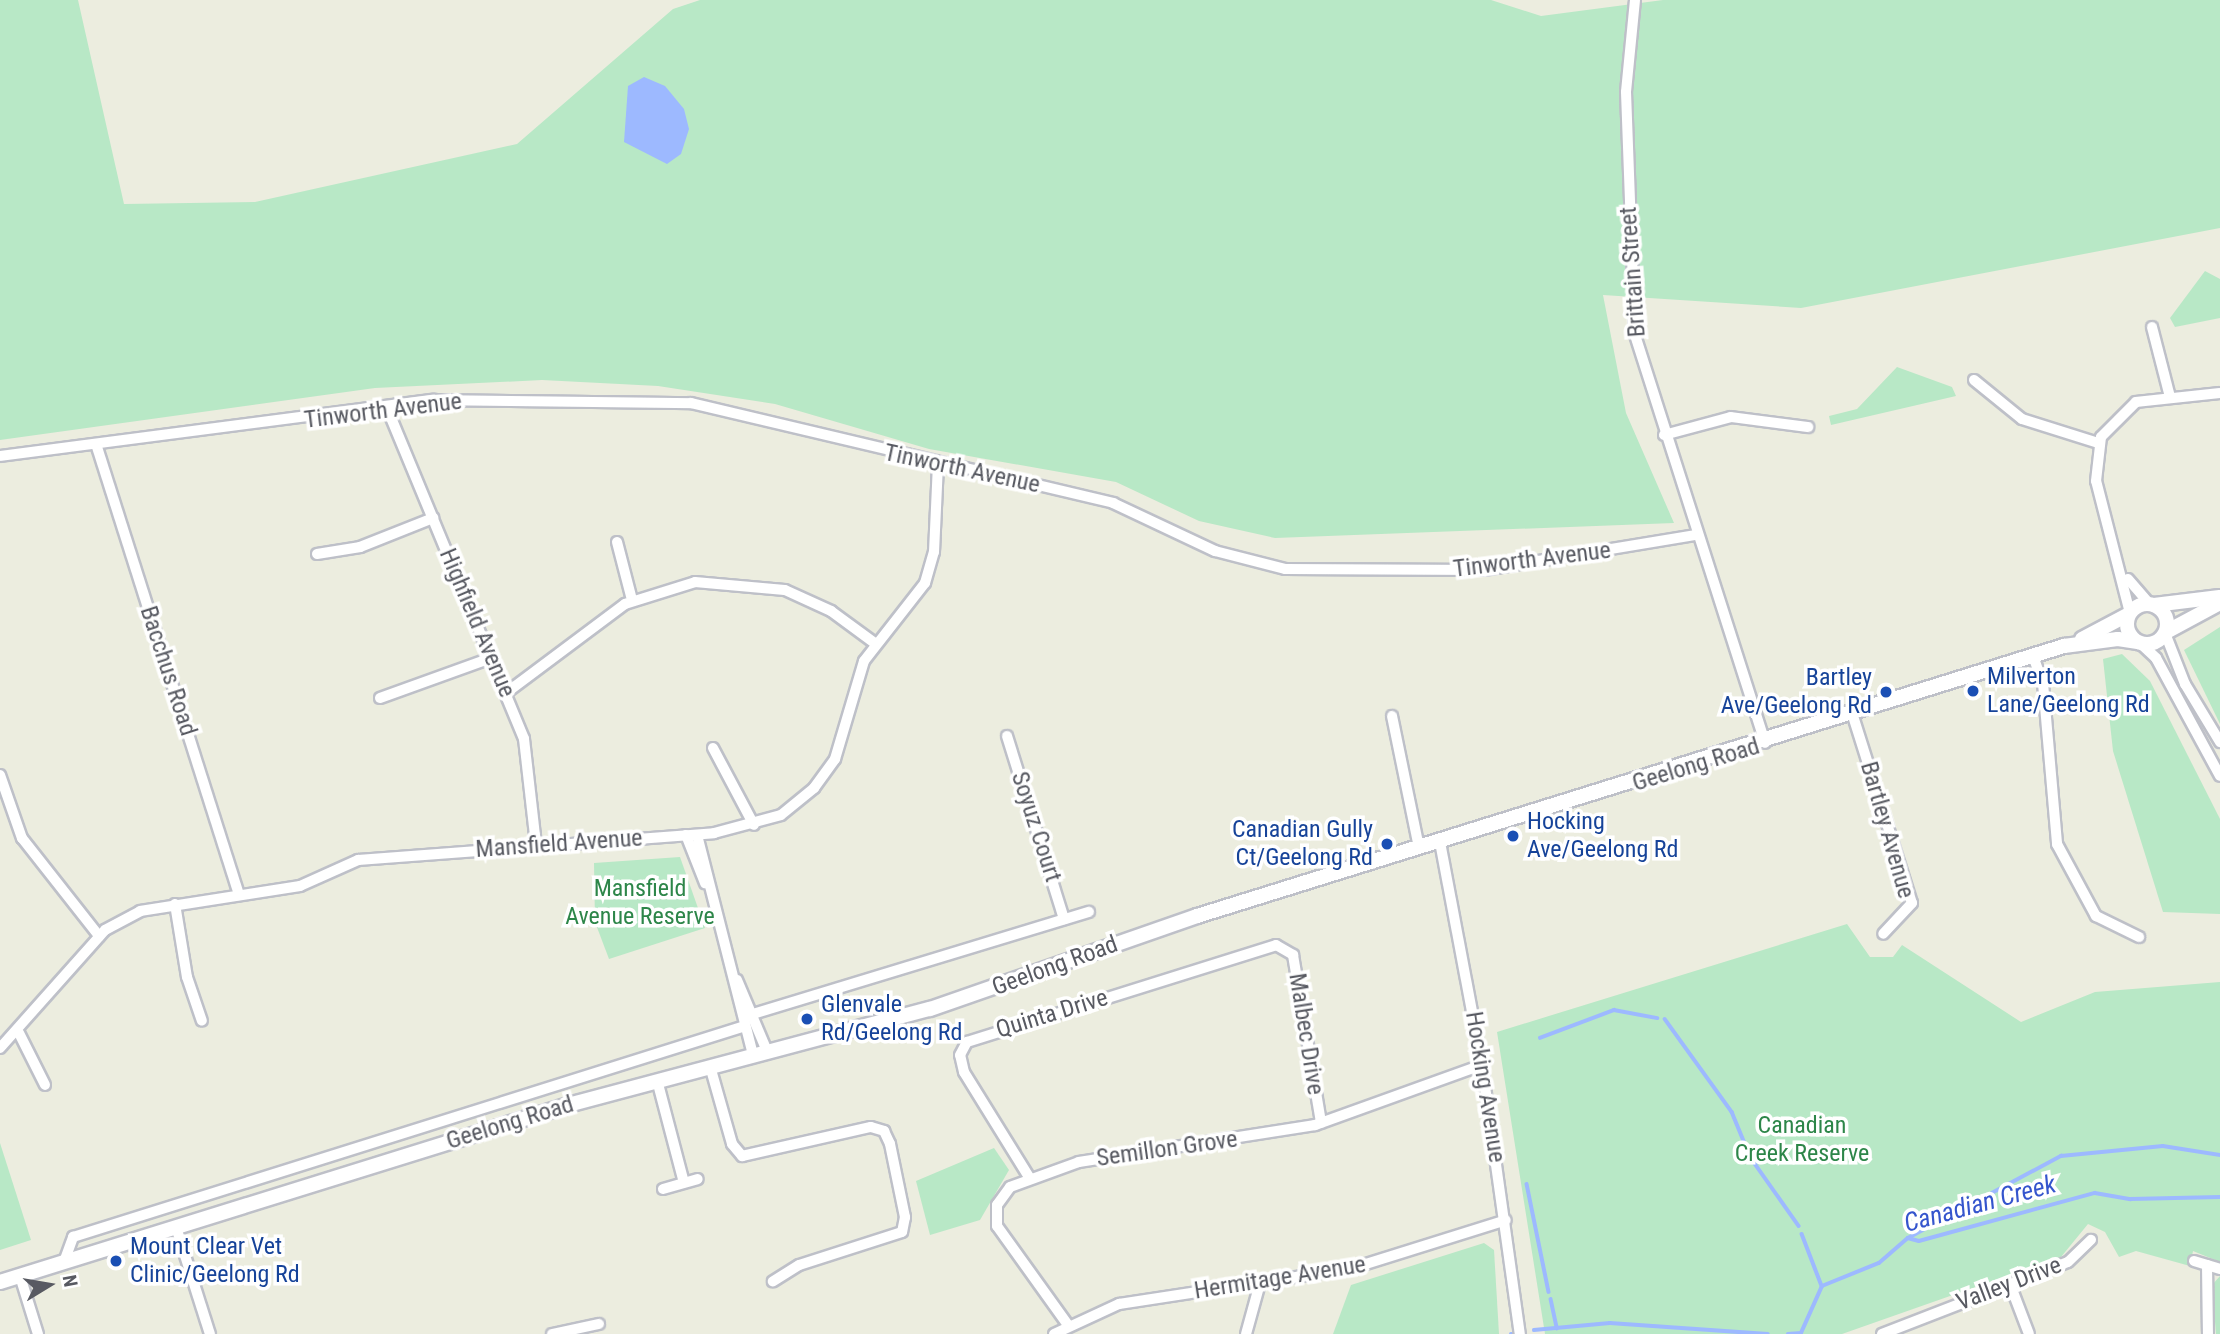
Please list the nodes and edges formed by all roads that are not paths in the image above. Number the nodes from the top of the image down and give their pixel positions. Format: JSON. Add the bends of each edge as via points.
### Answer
{"nodes":[{"id":1,"x":1634,"y":0,"type":"edge"},
{"id":2,"x":2152,"y":327,"type":"dead end"},
{"id":3,"x":1974,"y":380,"type":"dead end"},
{"id":4,"x":2220,"y":393,"type":"edge"},
{"id":5,"x":2170,"y":397,"type":"junction"},
{"id":6,"x":387,"y":408,"type":"junction"},
{"id":7,"x":1808,"y":427,"type":"dead end"},
{"id":8,"x":1664,"y":435,"type":"junction"},
{"id":9,"x":2098,"y":443,"type":"junction"},
{"id":10,"x":97,"y":447,"type":"junction"},
{"id":11,"x":0,"y":456,"type":"edge"},
{"id":12,"x":938,"y":464,"type":"junction"},
{"id":13,"x":433,"y":518,"type":"junction"},
{"id":14,"x":1696,"y":535,"type":"junction"},
{"id":15,"x":617,"y":541,"type":"dead end"},
{"id":16,"x":317,"y":554,"type":"dead end"},
{"id":17,"x":2124,"y":572,"type":"junction"},
{"id":18,"x":2220,"y":597,"type":"edge"},
{"id":19,"x":632,"y":600,"type":"junction"},
{"id":20,"x":2220,"y":603,"type":"edge"},
{"id":21,"x":2152,"y":604,"type":"junction"},
{"id":22,"x":2130,"y":613,"type":"junction"},
{"id":23,"x":2165,"y":632,"type":"junction"},
{"id":24,"x":2139,"y":643,"type":"junction"},
{"id":25,"x":876,"y":644,"type":"junction"},
{"id":26,"x":2064,"y":646,"type":"junction"},
{"id":27,"x":2033,"y":656,"type":"junction"},
{"id":28,"x":491,"y":658,"type":"junction"},
{"id":29,"x":506,"y":693,"type":"junction"},
{"id":30,"x":380,"y":698,"type":"dead end"},
{"id":31,"x":1392,"y":716,"type":"dead end"},
{"id":32,"x":1853,"y":716,"type":"junction"},
{"id":33,"x":1007,"y":736,"type":"dead end"},
{"id":34,"x":2220,"y":741,"type":"edge"},
{"id":35,"x":1765,"y":744,"type":"junction"},
{"id":36,"x":713,"y":748,"type":"dead end"},
{"id":37,"x":0,"y":775,"type":"edge"},
{"id":38,"x":2220,"y":776,"type":"edge"},
{"id":39,"x":754,"y":825,"type":"junction"},
{"id":40,"x":685,"y":835,"type":"junction"},
{"id":41,"x":697,"y":835,"type":"junction"},
{"id":42,"x":1440,"y":842,"type":"junction"},
{"id":43,"x":536,"y":845,"type":"junction"},
{"id":44,"x":1419,"y":848,"type":"junction"},
{"id":45,"x":707,"y":886,"type":"junction"},
{"id":46,"x":239,"y":895,"type":"junction"},
{"id":47,"x":175,"y":904,"type":"junction"},
{"id":48,"x":1089,"y":912,"type":"dead end"},
{"id":49,"x":1064,"y":919,"type":"junction"},
{"id":50,"x":1883,"y":934,"type":"dead end"},
{"id":51,"x":99,"y":936,"type":"junction"},
{"id":52,"x":2139,"y":937,"type":"dead end"},
{"id":53,"x":1287,"y":946,"type":"joint"},
{"id":54,"x":735,"y":977,"type":"junction"},
{"id":55,"x":757,"y":1015,"type":"junction"},
{"id":56,"x":202,"y":1021,"type":"dead end"},
{"id":57,"x":744,"y":1024,"type":"junction"},
{"id":58,"x":19,"y":1033,"type":"junction"},
{"id":59,"x":0,"y":1048,"type":"edge"},
{"id":60,"x":760,"y":1053,"type":"junction"},
{"id":61,"x":1482,"y":1065,"type":"junction"},
{"id":62,"x":710,"y":1066,"type":"junction"},
{"id":63,"x":657,"y":1080,"type":"junction"},
{"id":64,"x":46,"y":1085,"type":"dead end"},
{"id":65,"x":1321,"y":1124,"type":"junction"},
{"id":66,"x":1029,"y":1177,"type":"junction"},
{"id":67,"x":698,"y":1179,"type":"dead end"},
{"id":68,"x":684,"y":1183,"type":"junction"},
{"id":69,"x":663,"y":1188,"type":"dead end"},
{"id":70,"x":1506,"y":1220,"type":"junction"},
{"id":71,"x":176,"y":1227,"type":"junction"},
{"id":72,"x":102,"y":1228,"type":"junction"},
{"id":73,"x":2091,"y":1240,"type":"dead end"},
{"id":74,"x":89,"y":1254,"type":"junction"},
{"id":75,"x":2194,"y":1261,"type":"dead end"},
{"id":76,"x":64,"y":1262,"type":"junction"},
{"id":77,"x":2207,"y":1265,"type":"junction"},
{"id":78,"x":2220,"y":1269,"type":"edge"},
{"id":79,"x":20,"y":1276,"type":"junction"},
{"id":80,"x":773,"y":1281,"type":"dead end"},
{"id":81,"x":0,"y":1282,"type":"edge"},
{"id":82,"x":1260,"y":1283,"type":"junction"},
{"id":83,"x":2010,"y":1284,"type":"junction"},
{"id":84,"x":598,"y":1324,"type":"dead end"},
{"id":85,"x":1068,"y":1325,"type":"junction"},
{"id":86,"x":38,"y":1334,"type":"edge"},
{"id":87,"x":210,"y":1334,"type":"edge"},
{"id":88,"x":552,"y":1334,"type":"edge"},
{"id":89,"x":1055,"y":1334,"type":"edge"},
{"id":90,"x":1247,"y":1334,"type":"edge"},
{"id":91,"x":1520,"y":1334,"type":"edge"},
{"id":92,"x":1882,"y":1334,"type":"edge"},
{"id":93,"x":2029,"y":1334,"type":"edge"},
{"id":94,"x":2208,"y":1334,"type":"edge"}],
"edges":[{"from":1,"to":8,"type":"street","name":"Brittain Street","via":[[1626,53],[1630,289],[1639,355]]},
{"from":2,"to":5,"type":"street","via":[[2166,361]]},
{"from":3,"to":9,"type":"street","via":[[2022,419]]},
{"from":4,"to":5,"type":"street"},
{"from":5,"to":9,"type":"street","via":[[2124,409]]},
{"from":6,"to":10,"type":"street","name":"Tinworth Avenue"},
{"from":6,"to":12,"type":"street","name":"Tinworth Avenue","via":[[456,399],[691,403]]},
{"from":6,"to":13,"type":"street","name":"Highfield Avenue"},
{"from":7,"to":8,"type":"street","via":[[1722,417]]},
{"from":8,"to":14,"type":"street","name":"Brittain Street"},
{"from":9,"to":17,"type":"street","via":[[2096,481]]},
{"from":10,"to":11,"type":"street","name":"Tinworth Avenue"},
{"from":10,"to":46,"type":"street","name":"Bacchus Road"},
{"from":12,"to":14,"type":"street","name":"Tinworth Avenue","via":[[1124,506],[1214,551],[1285,569],[1484,570]]},
{"from":12,"to":25,"type":"street","name":"Mansfield Avenue","via":[[928,576]]},
{"from":13,"to":16,"type":"street","via":[[360,547]]},
{"from":13,"to":28,"type":"street","name":"Highfield Avenue"},
{"from":14,"to":35,"type":"street"},
{"from":15,"to":19,"type":"street"},
{"from":17,"to":21,"type":"street"},
{"from":17,"to":22,"type":"street"},
{"from":18,"to":21,"type":"main road"},
{"from":19,"to":25,"type":"street","via":[[690,583],[752,583],[813,601]]},
{"from":19,"to":29,"type":"street"},
{"from":20,"to":23,"type":"main road"},
{"from":21,"to":22,"type":"main road"},
{"from":21,"to":23,"type":"main road","via":[[2165,614]]},
{"from":22,"to":24,"type":"main road","via":[[2127,629]]},
{"from":22,"to":26,"type":"main road","name":"Geelong Road"},
{"from":23,"to":24,"type":"main road","via":[[2154,643]]},
{"from":23,"to":34,"type":"street","via":[[2185,684]]},
{"from":24,"to":26,"type":"main road","name":"Geelong Road"},
{"from":24,"to":38,"type":"street","via":[[2155,658]]},
{"from":25,"to":39,"type":"street","name":"Mansfield Avenue","via":[[859,675],[839,749],[822,779],[786,812]]},
{"from":26,"to":27,"type":"main road","name":"Geelong Road"},
{"from":27,"to":32,"type":"main road","name":"Geelong Road"},
{"from":27,"to":52,"type":"street","via":[[2043,683],[2057,844],[2096,916]]},
{"from":28,"to":29,"type":"street","name":"Highfield Avenue"},
{"from":28,"to":30,"type":"street"},
{"from":29,"to":43,"type":"street","name":"Highfield Avenue","via":[[527,749]]},
{"from":31,"to":44,"type":"street"},
{"from":32,"to":35,"type":"main road","name":"Geelong Road"},
{"from":32,"to":50,"type":"street","name":"Bartley Avenue","via":[[1912,903]]},
{"from":33,"to":49,"type":"street","name":"Soyuz Court"},
{"from":35,"to":42,"type":"main road","name":"Geelong Road"},
{"from":36,"to":39,"type":"street"},
{"from":37,"to":51,"type":"street","via":[[22,838]]},
{"from":39,"to":41,"type":"street","name":"Mansfield Avenue"},
{"from":40,"to":41,"type":"street","name":"Mansfield Avenue"},
{"from":40,"to":43,"type":"street","name":"Mansfield Avenue"},
{"from":40,"to":45,"type":"street"},
{"from":41,"to":45,"type":"street"},
{"from":42,"to":44,"type":"main road","name":"Geelong Road"},
{"from":42,"to":61,"type":"street","name":"Hocking Avenue"},
{"from":43,"to":46,"type":"street","name":"Mansfield Avenue","via":[[358,860],[305,885]]},
{"from":44,"to":60,"type":"main road","name":"Geelong Road","via":[[1180,922],[965,999]]},
{"from":45,"to":54,"type":"street"},
{"from":46,"to":47,"type":"street","name":"Mansfield Avenue"},
{"from":47,"to":51,"type":"street","name":"Mansfield Avenue","via":[[134,913]]},
{"from":47,"to":56,"type":"street","via":[[187,976]]},
{"from":48,"to":49,"type":"street","name":"Geelong Road"},
{"from":49,"to":55,"type":"street","name":"Geelong Road"},
{"from":51,"to":58,"type":"street","name":"Mansfield Avenue"},
{"from":53,"to":65,"type":"street","name":"Malbec Drive"},
{"from":53,"to":66,"type":"street","name":"Quinta Drive","via":[[967,1042],[960,1055],[964,1072]]},
{"from":54,"to":55,"type":"street"},
{"from":54,"to":57,"type":"street"},
{"from":55,"to":57,"type":"street","name":"Geelong Road"},
{"from":55,"to":60,"type":"street"},
{"from":57,"to":60,"type":"street"},
{"from":57,"to":72,"type":"street","name":"Geelong Road"},
{"from":58,"to":59,"type":"street","name":"Mansfield Avenue"},
{"from":58,"to":64,"type":"street"},
{"from":60,"to":62,"type":"main road","name":"Geelong Road"},
{"from":61,"to":65,"type":"street","name":"Semillon Grove"},
{"from":61,"to":70,"type":"street","name":"Hocking Avenue"},
{"from":62,"to":63,"type":"main road","name":"Geelong Road"},
{"from":62,"to":80,"type":"street","via":[[732,1144],[742,1156],[870,1127],[884,1131],[890,1144],[905,1217],[902,1232],[802,1264]]},
{"from":63,"to":68,"type":"street"},
{"from":63,"to":71,"type":"main road","name":"Geelong Road"},
{"from":65,"to":66,"type":"street","name":"Semillon Grove","via":[[1084,1161]]},
{"from":66,"to":85,"type":"street","name":"Semillon Grove","via":[[1002,1197],[996,1223]]},
{"from":67,"to":68,"type":"street"},
{"from":68,"to":69,"type":"street"},
{"from":70,"to":82,"type":"street","name":"Hermitage Avenue","via":[[1369,1265]]},
{"from":70,"to":91,"type":"street","name":"Hocking Avenue"},
{"from":71,"to":74,"type":"main road","name":"Geelong Road"},
{"from":71,"to":87,"type":"street"},
{"from":72,"to":74,"type":"street","via":[[86,1238]]},
{"from":72,"to":76,"type":"street","name":"Geelong Road","via":[[70,1239]]},
{"from":73,"to":83,"type":"street","name":"Valley Drive","via":[[2071,1260]]},
{"from":74,"to":76,"type":"main road","name":"Geelong Road"},
{"from":75,"to":77,"type":"street"},
{"from":76,"to":79,"type":"main road","name":"Geelong Road"},
{"from":77,"to":78,"type":"street"},
{"from":77,"to":94,"type":"street"},
{"from":79,"to":81,"type":"main road","name":"Geelong Road"},
{"from":79,"to":86,"type":"street"},
{"from":82,"to":85,"type":"street","name":"Hermitage Avenue","via":[[1127,1302]]},
{"from":82,"to":90,"type":"street"},
{"from":83,"to":92,"type":"street","name":"Valley Drive"},
{"from":83,"to":93,"type":"street"},
{"from":84,"to":88,"type":"street"},
{"from":85,"to":89,"type":"street","name":"Hermitage Avenue"}]}
